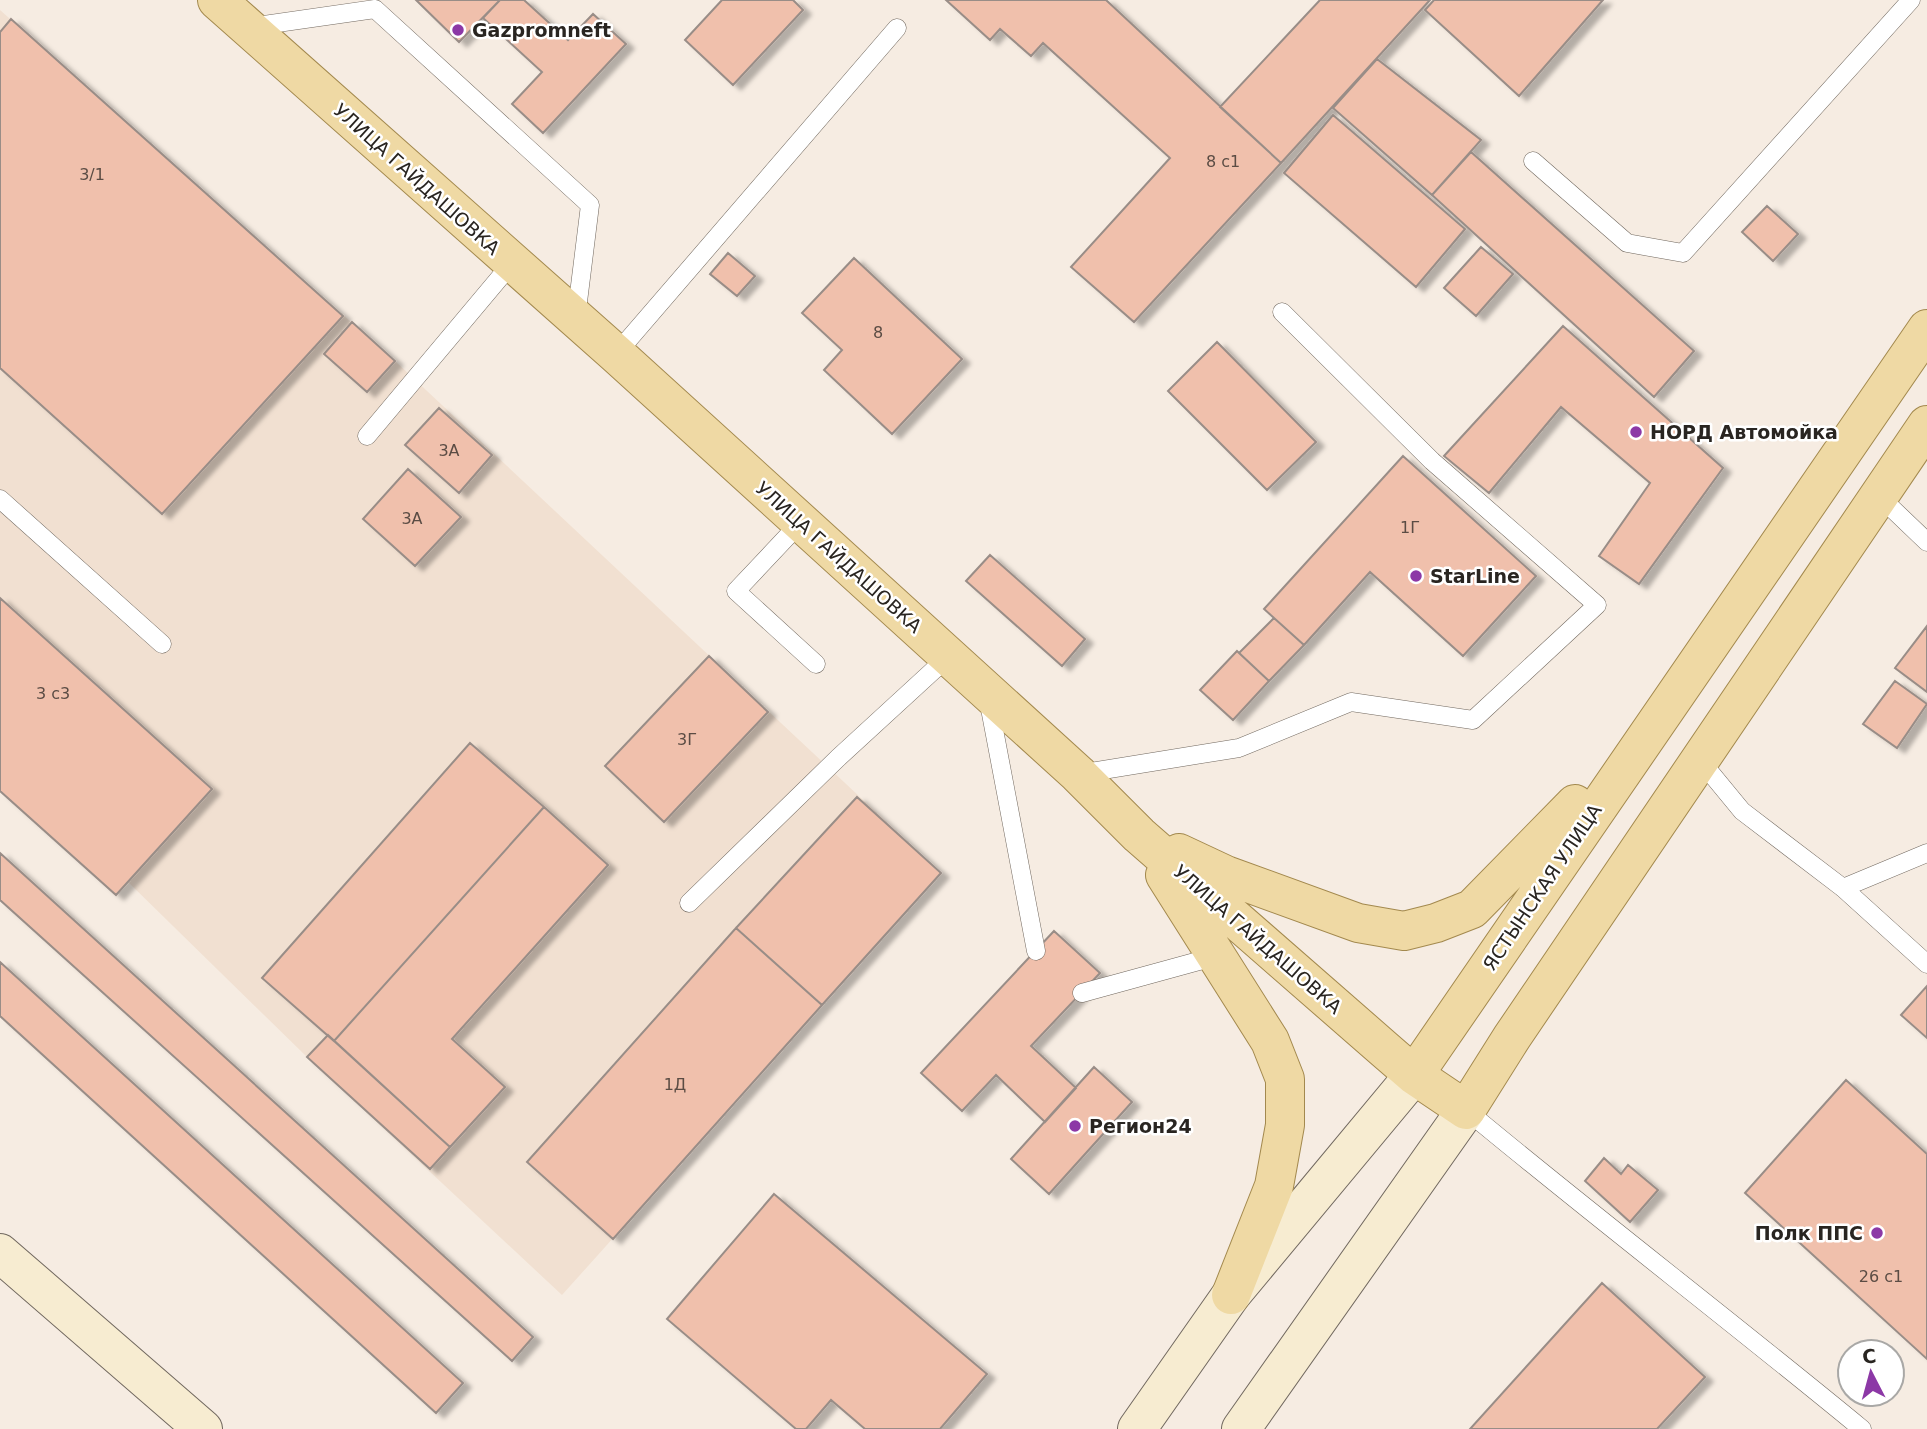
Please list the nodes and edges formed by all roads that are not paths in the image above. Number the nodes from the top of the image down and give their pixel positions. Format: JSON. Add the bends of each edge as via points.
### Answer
{"nodes":[{"id":1,"x":217,"y":0,"type":"edge"},
{"id":2,"x":1912,"y":0,"type":"edge"},
{"id":3,"x":246,"y":27,"type":"junction"},
{"id":4,"x":897,"y":28,"type":"dead end"},
{"id":5,"x":1532,"y":161,"type":"dead end"},
{"id":6,"x":512,"y":263,"type":"junction"},
{"id":7,"x":1282,"y":312,"type":"dead end"},
{"id":8,"x":576,"y":318,"type":"junction"},
{"id":9,"x":1927,"y":329,"type":"edge"},
{"id":10,"x":616,"y":354,"type":"junction"},
{"id":11,"x":1927,"y":425,"type":"edge"},
{"id":12,"x":367,"y":436,"type":"dead end"},
{"id":13,"x":1879,"y":496,"type":"junction"},
{"id":14,"x":0,"y":499,"type":"edge"},
{"id":15,"x":801,"y":522,"type":"junction"},
{"id":16,"x":1927,"y":542,"type":"edge"},
{"id":17,"x":162,"y":643,"type":"dead end"},
{"id":18,"x":948,"y":657,"type":"junction"},
{"id":19,"x":816,"y":664,"type":"dead end"},
{"id":20,"x":986,"y":691,"type":"junction"},
{"id":21,"x":1657,"y":719,"type":"junction"},
{"id":22,"x":1700,"y":760,"type":"junction"},
{"id":23,"x":1078,"y":774,"type":"junction"},
{"id":24,"x":1139,"y":835,"type":"junction"},
{"id":25,"x":1927,"y":853,"type":"edge"},
{"id":26,"x":1843,"y":888,"type":"junction"},
{"id":27,"x":689,"y":903,"type":"dead end"},
{"id":28,"x":1036,"y":951,"type":"dead end"},
{"id":29,"x":1217,"y":956,"type":"junction"},
{"id":30,"x":1927,"y":964,"type":"edge"},
{"id":31,"x":1082,"y":993,"type":"dead end"},
{"id":32,"x":1414,"y":1075,"type":"junction"},
{"id":33,"x":1466,"y":1110,"type":"junction"},
{"id":34,"x":0,"y":1253,"type":"edge"},
{"id":35,"x":1231,"y":1295,"type":"junction"},
{"id":36,"x":203,"y":1429,"type":"edge"},
{"id":37,"x":1137,"y":1429,"type":"edge"},
{"id":38,"x":1241,"y":1429,"type":"edge"},
{"id":39,"x":1862,"y":1429,"type":"edge"}],
"edges":[{"from":1,"to":3,"type":"main road","name":"УЛИЦА ГАЙДАШОВКА"},
{"from":2,"to":5,"type":"lane","via":[[1683,253],[1627,243]]},
{"from":3,"to":6,"type":"main road","name":"УЛИЦА ГАЙДАШОВКА"},
{"from":3,"to":8,"type":"lane","via":[[375,9],[590,205]]},
{"from":4,"to":10,"type":"lane"},
{"from":6,"to":8,"type":"main road","name":"УЛИЦА ГАЙДАШОВКА"},
{"from":6,"to":12,"type":"lane"},
{"from":7,"to":23,"type":"lane","via":[[1432,461],[1597,605],[1473,720],[1351,702],[1239,748]]},
{"from":8,"to":10,"type":"main road","name":"УЛИЦА ГАЙДАШОВКА"},
{"from":9,"to":21,"type":"main road","name":"ЯСТЫНСКАЯ УЛИЦА"},
{"from":10,"to":15,"type":"main road","name":"УЛИЦА ГАЙДАШОВКА"},
{"from":11,"to":13,"type":"main road"},
{"from":13,"to":16,"type":"lane"},
{"from":13,"to":22,"type":"main road"},
{"from":14,"to":17,"type":"lane"},
{"from":15,"to":18,"type":"main road","name":"УЛИЦА ГАЙДАШОВКА"},
{"from":15,"to":19,"type":"lane","via":[[736,591]]},
{"from":18,"to":20,"type":"main road","name":"УЛИЦА ГАЙДАШОВКА"},
{"from":18,"to":27,"type":"lane"},
{"from":20,"to":23,"type":"main road","name":"УЛИЦА ГАЙДАШОВКА"},
{"from":20,"to":28,"type":"lane"},
{"from":21,"to":24,"type":"main road","via":[[1472,909],[1436,923],[1404,930],[1358,923],[1226,875]]},
{"from":21,"to":32,"type":"main road","name":"ЯСТЫНСКАЯ УЛИЦА"},
{"from":22,"to":26,"type":"lane","via":[[1741,811]]},
{"from":22,"to":33,"type":"main road"},
{"from":23,"to":24,"type":"main road","name":"УЛИЦА ГАЙДАШОВКА"},
{"from":24,"to":29,"type":"main road"},
{"from":24,"to":32,"type":"main road","name":"УЛИЦА ГАЙДАШОВКА"},
{"from":25,"to":26,"type":"lane"},
{"from":26,"to":30,"type":"lane"},
{"from":29,"to":31,"type":"lane"},
{"from":29,"to":35,"type":"main road","via":[[1270,1041],[1285,1079],[1285,1125],[1274,1186]]},
{"from":32,"to":33,"type":"main road","name":"УЛИЦА ГАЙДАШОВКА"},
{"from":32,"to":35,"type":"main road","name":"ЯСТЫНСКАЯ УЛИЦА"},
{"from":33,"to":38,"type":"main road"},
{"from":33,"to":39,"type":"lane"},
{"from":34,"to":36,"type":"main road"},
{"from":35,"to":37,"type":"main road","name":"ЯСТЫНСКАЯ УЛИЦА"}]}
